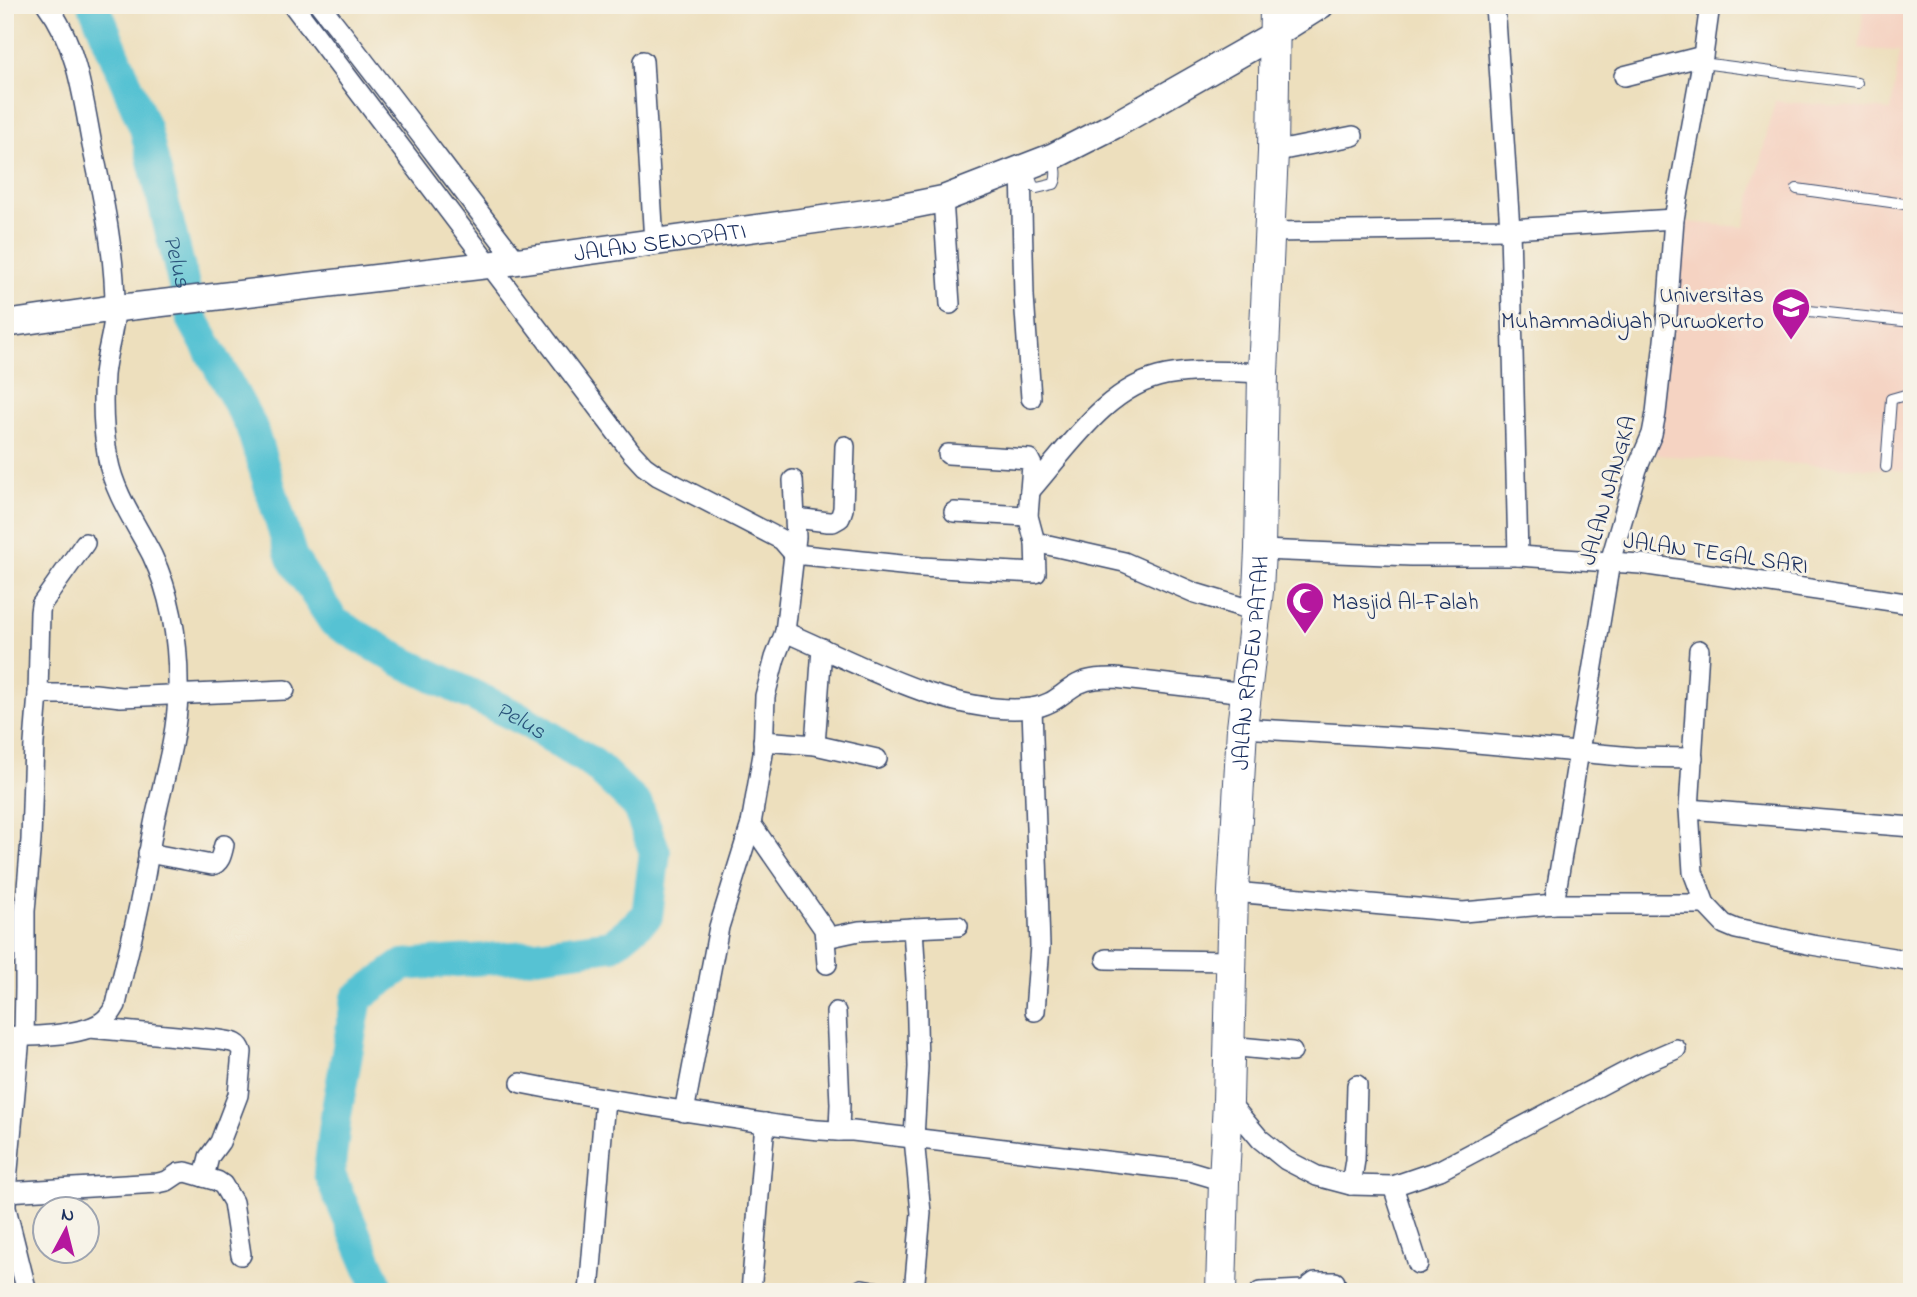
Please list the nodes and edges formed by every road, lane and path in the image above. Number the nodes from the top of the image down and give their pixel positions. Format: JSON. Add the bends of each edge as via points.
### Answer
{"nodes":[{"id":1,"x":47,"y":5,"type":"edge"},
{"id":2,"x":293,"y":5,"type":"edge"},
{"id":3,"x":320,"y":5,"type":"edge"},
{"id":4,"x":1321,"y":5,"type":"edge"},
{"id":5,"x":1495,"y":5,"type":"edge"},
{"id":6,"x":1710,"y":5,"type":"edge"},
{"id":7,"x":1275,"y":20,"type":"edge"},
{"id":8,"x":1703,"y":60,"type":"junction"},
{"id":9,"x":643,"y":61,"type":"dead end"},
{"id":10,"x":1624,"y":76,"type":"dead end"},
{"id":11,"x":1857,"y":83,"type":"dead end"},
{"id":12,"x":1353,"y":136,"type":"dead end"},
{"id":13,"x":1273,"y":152,"type":"junction"},
{"id":14,"x":1024,"y":167,"type":"junction"},
{"id":15,"x":1797,"y":189,"type":"dead end"},
{"id":16,"x":943,"y":199,"type":"junction"},
{"id":17,"x":1912,"y":205,"type":"edge"},
{"id":18,"x":1674,"y":219,"type":"junction"},
{"id":19,"x":1510,"y":229,"type":"junction"},
{"id":20,"x":1268,"y":233,"type":"junction"},
{"id":21,"x":654,"y":242,"type":"junction"},
{"id":22,"x":501,"y":263,"type":"junction"},
{"id":23,"x":950,"y":304,"type":"dead end"},
{"id":24,"x":1800,"y":310,"type":"dead end"},
{"id":25,"x":98,"y":311,"type":"junction"},
{"id":26,"x":1912,"y":322,"type":"edge"},
{"id":27,"x":5,"y":324,"type":"edge"},
{"id":28,"x":1263,"y":373,"type":"junction"},
{"id":29,"x":1912,"y":393,"type":"edge"},
{"id":30,"x":1031,"y":398,"type":"dead end"},
{"id":31,"x":845,"y":446,"type":"dead end"},
{"id":32,"x":948,"y":454,"type":"dead end"},
{"id":33,"x":1886,"y":467,"type":"dead end"},
{"id":34,"x":793,"y":480,"type":"dead end"},
{"id":35,"x":1030,"y":491,"type":"junction"},
{"id":36,"x":954,"y":512,"type":"dead end"},
{"id":37,"x":1028,"y":516,"type":"junction"},
{"id":38,"x":796,"y":533,"type":"junction"},
{"id":39,"x":1035,"y":542,"type":"junction"},
{"id":40,"x":85,"y":543,"type":"dead end"},
{"id":41,"x":1260,"y":550,"type":"junction"},
{"id":42,"x":1518,"y":556,"type":"junction"},
{"id":43,"x":1609,"y":562,"type":"junction"},
{"id":44,"x":1912,"y":604,"type":"edge"},
{"id":45,"x":1255,"y":611,"type":"junction"},
{"id":46,"x":785,"y":632,"type":"junction"},
{"id":47,"x":822,"y":648,"type":"junction"},
{"id":48,"x":1699,"y":650,"type":"dead end"},
{"id":49,"x":285,"y":690,"type":"dead end"},
{"id":50,"x":1246,"y":693,"type":"junction"},
{"id":51,"x":38,"y":694,"type":"junction"},
{"id":52,"x":178,"y":696,"type":"junction"},
{"id":53,"x":1032,"y":708,"type":"junction"},
{"id":54,"x":1254,"y":729,"type":"junction"},
{"id":55,"x":763,"y":741,"type":"junction"},
{"id":56,"x":815,"y":745,"type":"junction"},
{"id":57,"x":1580,"y":751,"type":"junction"},
{"id":58,"x":1693,"y":758,"type":"junction"},
{"id":59,"x":877,"y":759,"type":"dead end"},
{"id":60,"x":1689,"y":809,"type":"junction"},
{"id":61,"x":751,"y":824,"type":"junction"},
{"id":62,"x":1912,"y":827,"type":"edge"},
{"id":63,"x":224,"y":845,"type":"dead end"},
{"id":64,"x":148,"y":853,"type":"junction"},
{"id":65,"x":1239,"y":892,"type":"junction"},
{"id":66,"x":1705,"y":904,"type":"junction"},
{"id":67,"x":1554,"y":905,"type":"junction"},
{"id":68,"x":958,"y":926,"type":"dead end"},
{"id":69,"x":913,"y":928,"type":"junction"},
{"id":70,"x":826,"y":938,"type":"junction"},
{"id":71,"x":1106,"y":959,"type":"dead end"},
{"id":72,"x":1230,"y":961,"type":"junction"},
{"id":73,"x":1912,"y":961,"type":"edge"},
{"id":74,"x":827,"y":964,"type":"dead end"},
{"id":75,"x":1035,"y":1011,"type":"dead end"},
{"id":76,"x":836,"y":1012,"type":"dead end"},
{"id":77,"x":90,"y":1028,"type":"junction"},
{"id":78,"x":16,"y":1036,"type":"edge"},
{"id":79,"x":1242,"y":1047,"type":"junction"},
{"id":80,"x":1676,"y":1049,"type":"dead end"},
{"id":81,"x":1292,"y":1052,"type":"dead end"},
{"id":82,"x":521,"y":1083,"type":"dead end"},
{"id":83,"x":1357,"y":1085,"type":"dead end"},
{"id":84,"x":605,"y":1099,"type":"junction"},
{"id":85,"x":1228,"y":1101,"type":"junction"},
{"id":86,"x":684,"y":1112,"type":"junction"},
{"id":87,"x":765,"y":1123,"type":"junction"},
{"id":88,"x":839,"y":1131,"type":"junction"},
{"id":89,"x":914,"y":1138,"type":"junction"},
{"id":90,"x":1353,"y":1174,"type":"junction"},
{"id":91,"x":204,"y":1177,"type":"junction"},
{"id":92,"x":1224,"y":1181,"type":"junction"},
{"id":93,"x":1393,"y":1186,"type":"junction"},
{"id":94,"x":6,"y":1192,"type":"edge"},
{"id":95,"x":241,"y":1255,"type":"dead end"},
{"id":96,"x":1418,"y":1264,"type":"dead end"},
{"id":97,"x":1335,"y":1282,"type":"dead end"},
{"id":98,"x":27,"y":1292,"type":"edge"},
{"id":99,"x":589,"y":1292,"type":"edge"},
{"id":100,"x":751,"y":1292,"type":"edge"},
{"id":101,"x":914,"y":1292,"type":"edge"},
{"id":102,"x":1221,"y":1292,"type":"edge"},
{"id":103,"x":1260,"y":1292,"type":"edge"}],
"edges":[{"from":1,"to":25,"type":"street","via":[[64,35],[80,84],[108,230],[111,254]]},
{"from":2,"to":22,"type":"street","via":[[471,239]]},
{"from":3,"to":22,"type":"street","via":[[374,72]]},
{"from":4,"to":7,"type":"main road","name":"JALAN SENOPATI"},
{"from":5,"to":19,"type":"street"},
{"from":6,"to":8,"type":"street","name":"JALAN NANGKA"},
{"from":7,"to":13,"type":"main road","name":"JALAN RADEN PATAH"},
{"from":7,"to":14,"type":"main road","name":"JALAN SENOPATI","via":[[1113,126]]},
{"from":8,"to":10,"type":"street"},
{"from":8,"to":11,"type":"lane"},
{"from":8,"to":18,"type":"street","name":"JALAN NANGKA"},
{"from":9,"to":21,"type":"street"},
{"from":12,"to":13,"type":"street"},
{"from":13,"to":20,"type":"main road","name":"JALAN RADEN PATAH"},
{"from":14,"to":16,"type":"main road","name":"JALAN SENOPATI"},
{"from":14,"to":30,"type":"street","via":[[1024,296]]},
{"from":15,"to":17,"type":"lane"},
{"from":16,"to":21,"type":"main road","name":"JALAN SENOPATI"},
{"from":16,"to":23,"type":"street"},
{"from":18,"to":19,"type":"street"},
{"from":18,"to":43,"type":"street","name":"JALAN NANGKA","via":[[1652,434]]},
{"from":19,"to":20,"type":"street"},
{"from":19,"to":42,"type":"street"},
{"from":20,"to":28,"type":"main road","name":"JALAN RADEN PATAH"},
{"from":21,"to":22,"type":"main road","name":"JALAN SENOPATI"},
{"from":22,"to":25,"type":"main road","name":"JALAN SENOPATI"},
{"from":22,"to":38,"type":"street","via":[[644,466],[782,540]]},
{"from":24,"to":26,"type":"lane"},
{"from":25,"to":27,"type":"main road","name":"JALAN SENOPATI"},
{"from":25,"to":52,"type":"street","via":[[109,463],[165,588],[177,653]]},
{"from":28,"to":35,"type":"street","via":[[1185,373],[1131,388],[1091,420]]},
{"from":28,"to":41,"type":"main road","name":"JALAN RADEN PATAH"},
{"from":29,"to":33,"type":"lane","via":[[1891,399]]},
{"from":31,"to":38,"type":"street","via":[[840,518]]},
{"from":32,"to":35,"type":"street","via":[[1028,460],[1032,466]]},
{"from":34,"to":38,"type":"street"},
{"from":35,"to":37,"type":"street"},
{"from":36,"to":37,"type":"street"},
{"from":37,"to":39,"type":"street"},
{"from":38,"to":39,"type":"street","via":[[921,567],[1036,573]]},
{"from":38,"to":46,"type":"street"},
{"from":39,"to":45,"type":"street","via":[[1124,562],[1195,593]]},
{"from":40,"to":51,"type":"street","via":[[41,605]]},
{"from":41,"to":42,"type":"street","name":"JALAN TEGAL SARI"},
{"from":41,"to":45,"type":"main road","name":"JALAN RADEN PATAH"},
{"from":42,"to":43,"type":"street","name":"JALAN TEGAL SARI"},
{"from":43,"to":44,"type":"street","name":"JALAN TEGAL SARI"},
{"from":43,"to":57,"type":"street","name":"JALAN NANGKA"},
{"from":45,"to":50,"type":"main road","name":"JALAN RADEN PATAH"},
{"from":46,"to":47,"type":"street"},
{"from":46,"to":55,"type":"street","via":[[765,696]]},
{"from":47,"to":53,"type":"street","via":[[945,698],[980,707]]},
{"from":47,"to":56,"type":"street"},
{"from":48,"to":58,"type":"street"},
{"from":49,"to":52,"type":"street"},
{"from":50,"to":53,"type":"street","via":[[1094,679]]},
{"from":50,"to":54,"type":"main road","name":"JALAN RADEN PATAH"},
{"from":51,"to":52,"type":"street"},
{"from":51,"to":78,"type":"street","via":[[25,911],[26,988]]},
{"from":52,"to":64,"type":"street"},
{"from":53,"to":75,"type":"street","via":[[1040,946]]},
{"from":54,"to":57,"type":"street"},
{"from":54,"to":65,"type":"main road","name":"JALAN RADEN PATAH"},
{"from":55,"to":56,"type":"street"},
{"from":55,"to":61,"type":"street"},
{"from":56,"to":59,"type":"street"},
{"from":57,"to":58,"type":"street"},
{"from":57,"to":67,"type":"street","name":"JALAN NANGKA"},
{"from":58,"to":60,"type":"street"},
{"from":60,"to":62,"type":"street"},
{"from":60,"to":66,"type":"street","via":[[1693,872]]},
{"from":61,"to":70,"type":"street"},
{"from":61,"to":86,"type":"street","via":[[719,927]]},
{"from":63,"to":64,"type":"street","via":[[215,864]]},
{"from":64,"to":77,"type":"street","via":[[116,1005]]},
{"from":65,"to":67,"type":"street","via":[[1462,912]]},
{"from":65,"to":72,"type":"main road","name":"JALAN RADEN PATAH"},
{"from":66,"to":67,"type":"street"},
{"from":66,"to":73,"type":"street","via":[[1724,924],[1736,929]]},
{"from":68,"to":69,"type":"street"},
{"from":69,"to":70,"type":"street"},
{"from":69,"to":89,"type":"street","via":[[918,1067]]},
{"from":70,"to":74,"type":"street"},
{"from":71,"to":72,"type":"street"},
{"from":72,"to":79,"type":"main road","name":"JALAN RADEN PATAH"},
{"from":76,"to":88,"type":"street"},
{"from":77,"to":78,"type":"street"},
{"from":77,"to":91,"type":"street","via":[[240,1046],[238,1095]]},
{"from":78,"to":94,"type":"street"},
{"from":79,"to":81,"type":"street"},
{"from":79,"to":85,"type":"main road","name":"JALAN RADEN PATAH"},
{"from":80,"to":93,"type":"street","via":[[1440,1170]]},
{"from":82,"to":84,"type":"street"},
{"from":83,"to":90,"type":"street"},
{"from":84,"to":86,"type":"street"},
{"from":84,"to":99,"type":"street"},
{"from":85,"to":90,"type":"street","via":[[1260,1139],[1286,1160],[1317,1176]]},
{"from":85,"to":92,"type":"main road","name":"JALAN RADEN PATAH"},
{"from":86,"to":87,"type":"street"},
{"from":87,"to":88,"type":"street"},
{"from":87,"to":100,"type":"street"},
{"from":88,"to":89,"type":"street"},
{"from":89,"to":92,"type":"street","via":[[1190,1171]]},
{"from":89,"to":101,"type":"street","via":[[921,1213]]},
{"from":90,"to":93,"type":"street"},
{"from":91,"to":94,"type":"street","via":[[186,1172],[158,1183]]},
{"from":91,"to":95,"type":"street","via":[[223,1185],[233,1202]]},
{"from":92,"to":102,"type":"main road","name":"JALAN RADEN PATAH"},
{"from":93,"to":96,"type":"street"},
{"from":94,"to":98,"type":"street"},
{"from":97,"to":103,"type":"street","via":[[1315,1282],[1303,1290]]}]}
